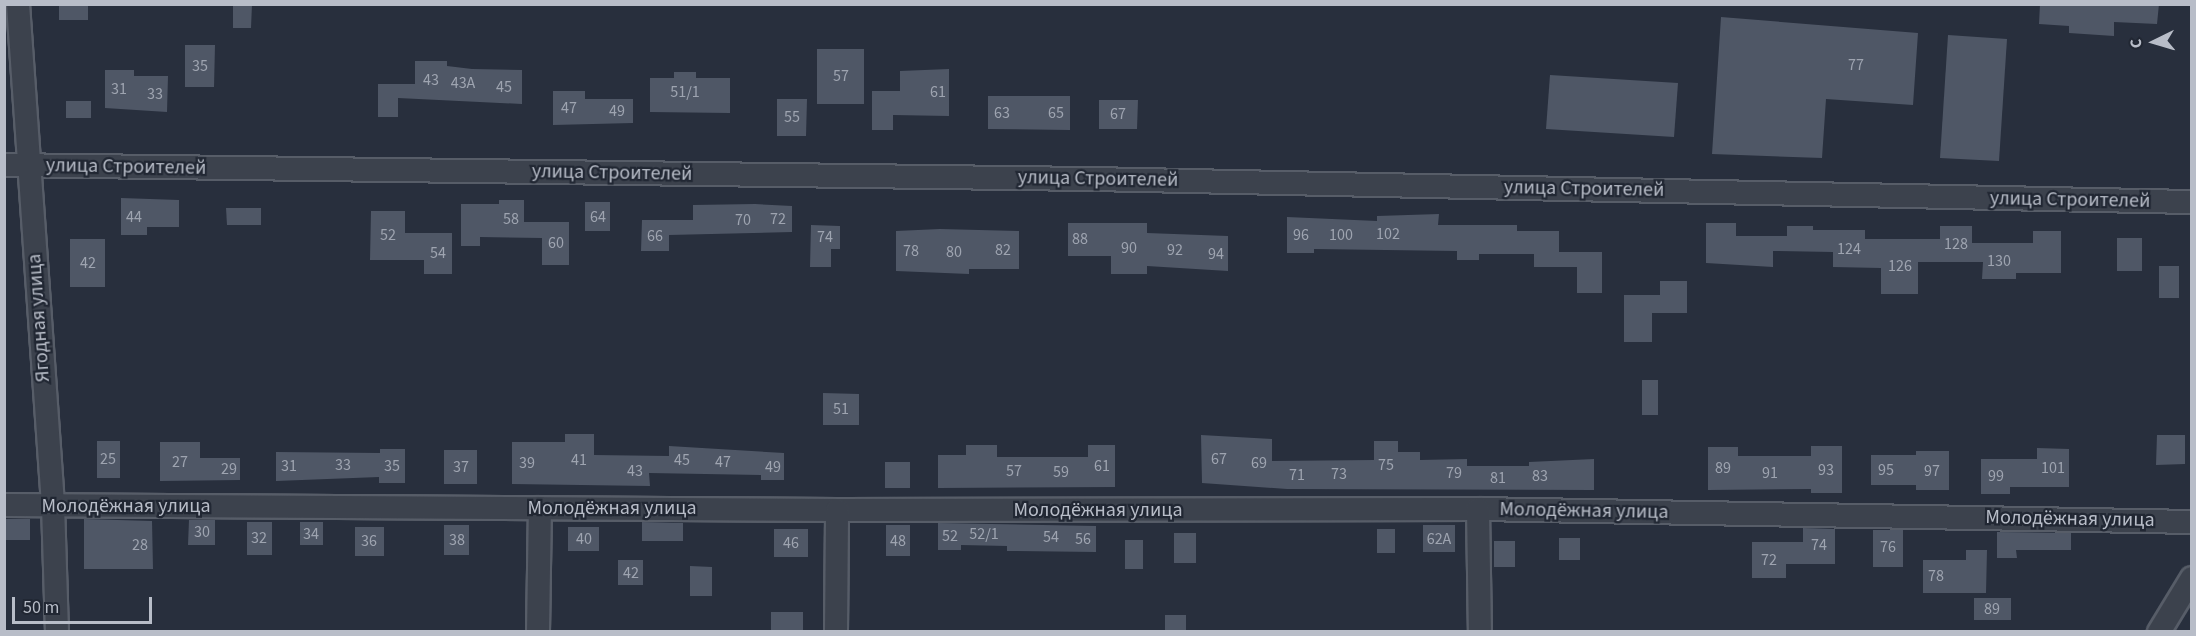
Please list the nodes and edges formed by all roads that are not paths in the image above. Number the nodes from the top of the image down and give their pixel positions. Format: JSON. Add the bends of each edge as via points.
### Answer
{"nodes":[{"id":1,"x":18,"y":4,"type":"edge"},
{"id":2,"x":4,"y":165,"type":"edge"},
{"id":3,"x":28,"y":166,"type":"junction"},
{"id":4,"x":2192,"y":202,"type":"edge"},
{"id":5,"x":4,"y":505,"type":"edge"},
{"id":6,"x":53,"y":505,"type":"junction"},
{"id":7,"x":540,"y":508,"type":"junction"},
{"id":8,"x":1478,"y":509,"type":"junction"},
{"id":9,"x":837,"y":510,"type":"junction"},
{"id":10,"x":2192,"y":522,"type":"edge"},
{"id":11,"x":2192,"y":578,"type":"edge"},
{"id":12,"x":57,"y":632,"type":"edge"},
{"id":13,"x":538,"y":632,"type":"edge"},
{"id":14,"x":836,"y":632,"type":"edge"},
{"id":15,"x":1480,"y":632,"type":"edge"},
{"id":16,"x":2159,"y":632,"type":"edge"}],
"edges":[{"from":1,"to":3,"type":"street","name":"Ягодная улица"},
{"from":2,"to":3,"type":"street","name":"улица Строителей"},
{"from":3,"to":4,"type":"street","name":"улица Строителей","via":[[1092,179]]},
{"from":3,"to":6,"type":"street","name":"Ягодная улица"},
{"from":5,"to":6,"type":"street","name":"Молодёжная улица"},
{"from":6,"to":7,"type":"street","name":"Молодёжная улица"},
{"from":6,"to":12,"type":"street","name":"Ягодная улица"},
{"from":7,"to":9,"type":"street","name":"Молодёжная улица"},
{"from":7,"to":13,"type":"street"},
{"from":8,"to":9,"type":"street","name":"Молодёжная улица"},
{"from":8,"to":10,"type":"street","name":"Молодёжная улица"},
{"from":8,"to":15,"type":"street"},
{"from":9,"to":14,"type":"street"},
{"from":11,"to":16,"type":"street"}]}
